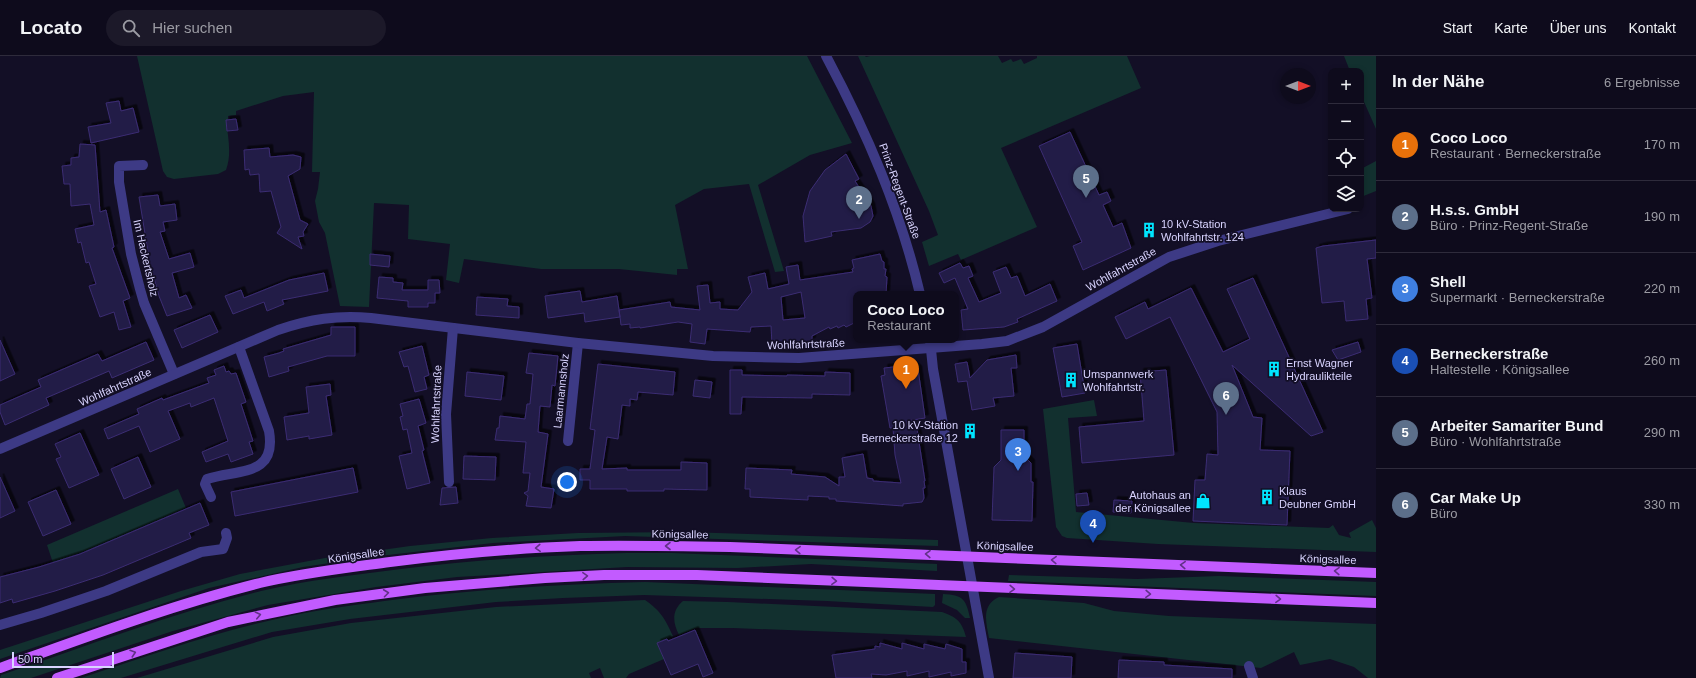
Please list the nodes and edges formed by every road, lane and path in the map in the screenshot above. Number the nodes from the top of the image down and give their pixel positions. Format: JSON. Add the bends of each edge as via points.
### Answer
{"nodes":[{"id":1,"x":826,"y":56,"type":"edge"},
{"id":2,"x":143,"y":165,"type":"dead end"},
{"id":3,"x":1335,"y":212,"type":"edge"},
{"id":4,"x":919,"y":291,"type":"edge"},
{"id":5,"x":453,"y":328,"type":"junction"},
{"id":6,"x":578,"y":343,"type":"junction"},
{"id":7,"x":930,"y":344,"type":"edge"},
{"id":8,"x":239,"y":347,"type":"junction"},
{"id":9,"x":174,"y":374,"type":"junction"},
{"id":10,"x":568,"y":441,"type":"dead end"},
{"id":11,"x":1,"y":447,"type":"edge"},
{"id":12,"x":449,"y":482,"type":"dead end"},
{"id":13,"x":211,"y":496,"type":"dead end"},
{"id":14,"x":226,"y":534,"type":"dead end"},
{"id":15,"x":967,"y":556,"type":"junction"},
{"id":16,"x":1376,"y":572,"type":"edge"},
{"id":17,"x":973,"y":587,"type":"junction"},
{"id":18,"x":1376,"y":603,"type":"edge"},
{"id":19,"x":0,"y":625,"type":"edge"},
{"id":20,"x":1249,"y":666,"type":"dead end"},
{"id":21,"x":0,"y":668,"type":"edge"},
{"id":22,"x":56,"y":678,"type":"edge"},
{"id":23,"x":989,"y":678,"type":"edge"},
{"id":24,"x":1253,"y":678,"type":"edge"}],
"edges":[{"from":1,"to":4,"type":"street","name":"Prinz-Regent-Straße","via":[[885,180]]},
{"from":2,"to":9,"type":"street","name":"Im Hackertsholz","via":[[119,166],[119,182],[131,254],[144,303]]},
{"from":3,"to":7,"type":"street","name":"Wohlfahrtstraße","via":[[1218,240],[1169,256],[1043,327],[1007,341],[982,344]]},
{"from":5,"to":6,"type":"street","name":"Wohlfahrtstraße"},
{"from":5,"to":8,"type":"street","name":"Wohlfahrtstraße","via":[[338,316],[300,323]]},
{"from":5,"to":12,"type":"street","name":"Wohlfahrtstraße","via":[[446,414]]},
{"from":6,"to":7,"type":"street","name":"Wohlfahrtstraße","via":[[682,354],[769,358],[799,358]]},
{"from":6,"to":10,"type":"street","name":"Laarmannsholz"},
{"from":7,"to":15,"type":"street"},
{"from":8,"to":9,"type":"street","name":"Wohlfahrtstraße"},
{"from":8,"to":13,"type":"street","via":[[269,431],[269,455],[262,464],[252,469],[207,479],[205,484]]},
{"from":9,"to":11,"type":"street","name":"Wohlfahrtstraße"},
{"from":14,"to":19,"type":"street","via":[[223,549],[201,552],[106,591],[41,614]]},
{"from":16,"to":15,"type":"main road","name":"Königsallee","one_way":true},
{"from":15,"to":17,"type":"street"},
{"from":15,"to":21,"type":"main road","name":"Königsallee","one_way":true,"via":[[730,547],[626,546],[529,549],[413,559],[305,574],[233,590]]},
{"from":17,"to":18,"type":"main road","one_way":true},
{"from":22,"to":17,"type":"main road","one_way":true,"via":[[228,622],[335,600],[425,588],[545,578],[651,575]]},
{"from":17,"to":23,"type":"street"},
{"from":20,"to":24,"type":"street"}]}
